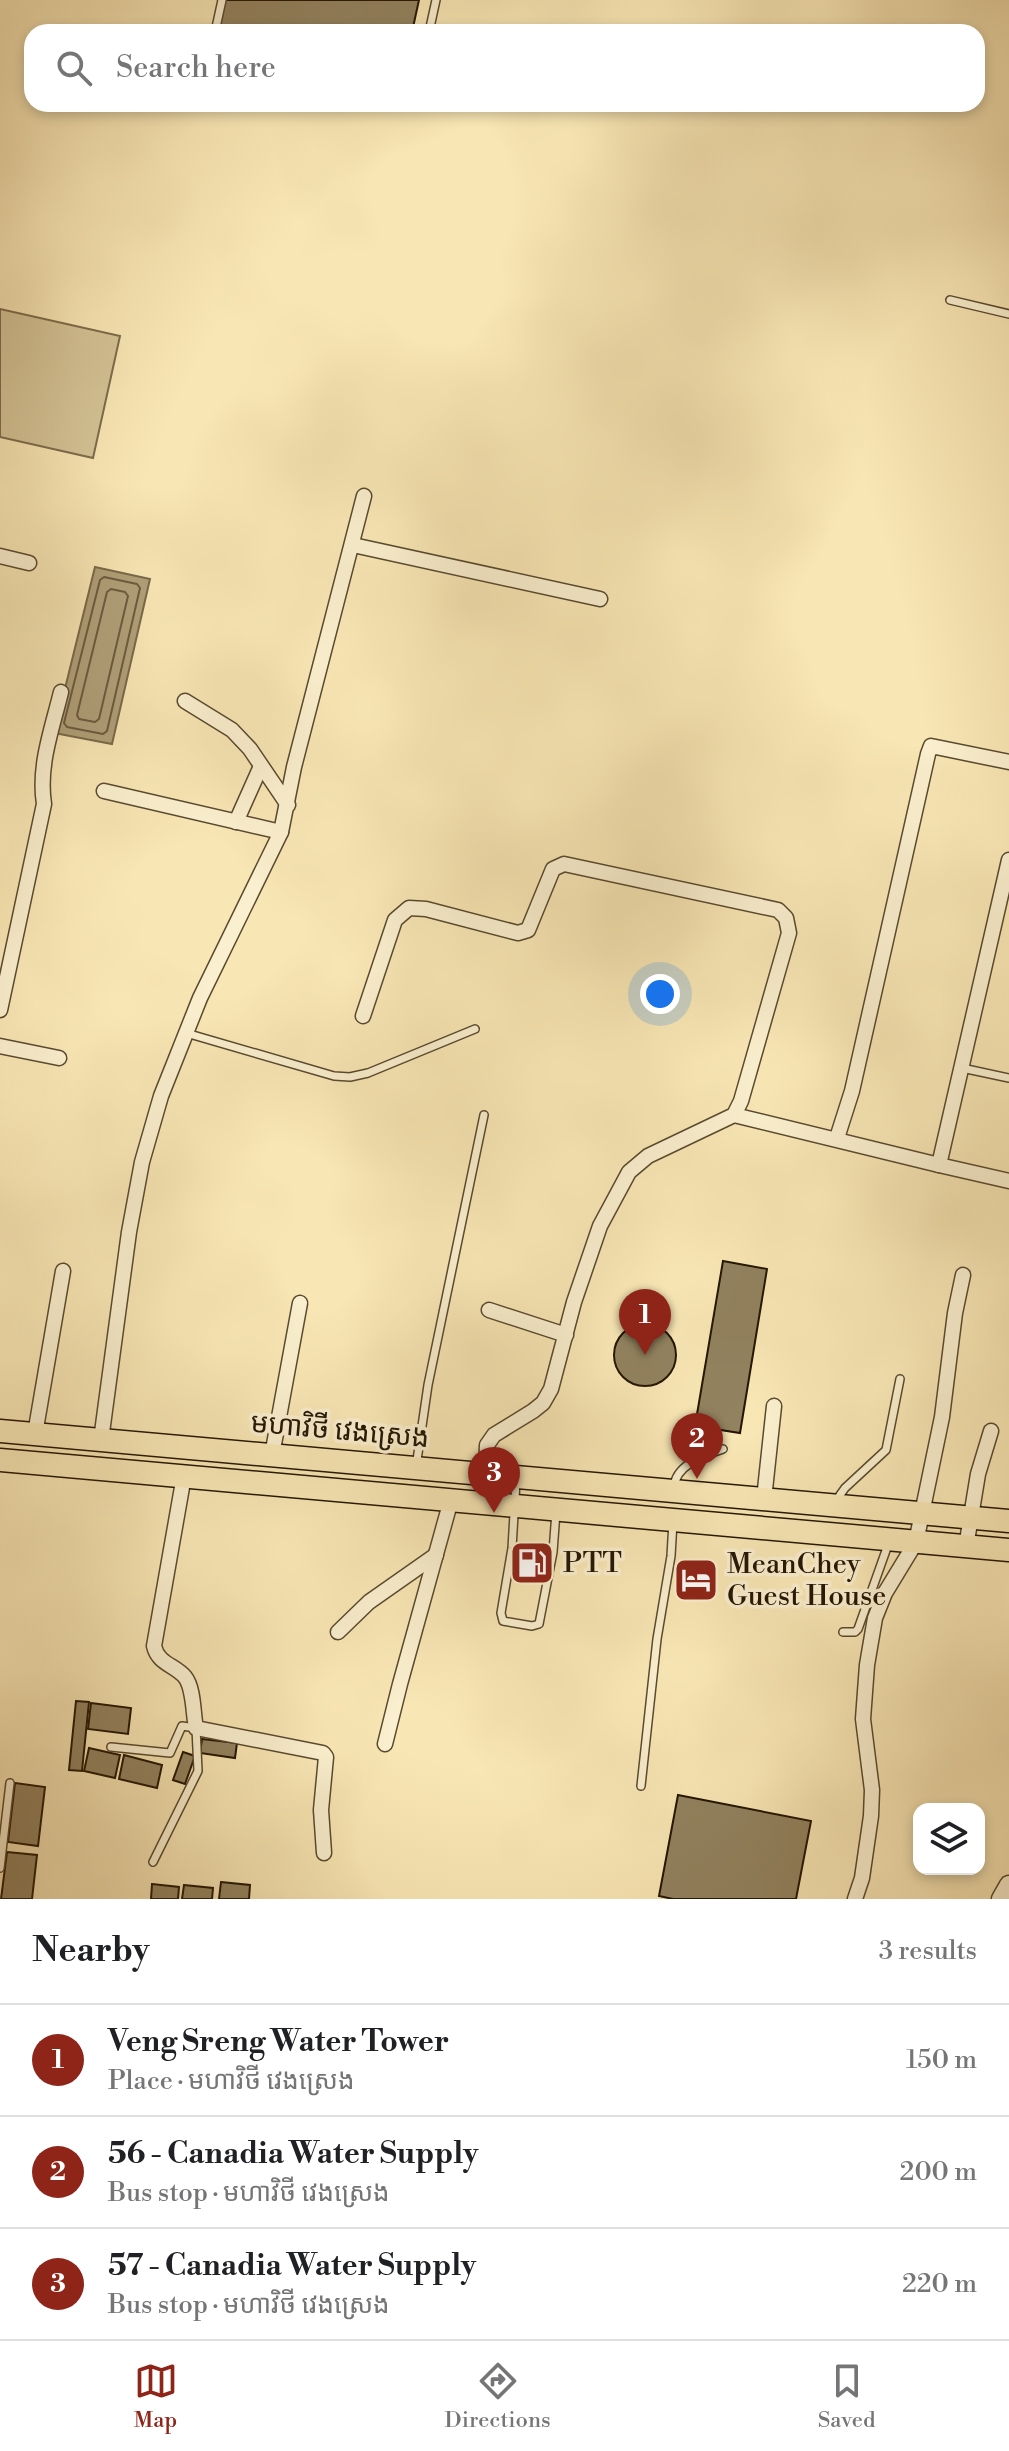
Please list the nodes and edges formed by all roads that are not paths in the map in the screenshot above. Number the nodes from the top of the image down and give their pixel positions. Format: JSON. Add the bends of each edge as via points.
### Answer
{"nodes":[{"id":1,"x":222,"y":0,"type":"edge"},
{"id":2,"x":436,"y":0,"type":"edge"},
{"id":3,"x":217,"y":24,"type":"edge"},
{"id":4,"x":431,"y":24,"type":"edge"},
{"id":5,"x":950,"y":300,"type":"dead end"},
{"id":6,"x":1009,"y":314,"type":"edge"},
{"id":7,"x":364,"y":496,"type":"dead end"},
{"id":8,"x":353,"y":545,"type":"junction"},
{"id":9,"x":0,"y":556,"type":"edge"},
{"id":10,"x":29,"y":563,"type":"dead end"},
{"id":11,"x":600,"y":599,"type":"dead end"},
{"id":12,"x":61,"y":692,"type":"dead end"},
{"id":13,"x":185,"y":701,"type":"dead end"},
{"id":14,"x":1009,"y":762,"type":"edge"},
{"id":15,"x":261,"y":766,"type":"junction"},
{"id":16,"x":104,"y":791,"type":"dead end"},
{"id":17,"x":288,"y":805,"type":"junction"},
{"id":18,"x":236,"y":822,"type":"junction"},
{"id":19,"x":281,"y":832,"type":"junction"},
{"id":20,"x":1009,"y":860,"type":"edge"},
{"id":21,"x":0,"y":1010,"type":"edge"},
{"id":22,"x":363,"y":1016,"type":"dead end"},
{"id":23,"x":475,"y":1029,"type":"dead end"},
{"id":24,"x":186,"y":1033,"type":"junction"},
{"id":25,"x":0,"y":1046,"type":"edge"},
{"id":26,"x":59,"y":1058,"type":"dead end"},
{"id":27,"x":962,"y":1068,"type":"junction"},
{"id":28,"x":1009,"y":1078,"type":"edge"},
{"id":29,"x":484,"y":1115,"type":"dead end"},
{"id":30,"x":734,"y":1115,"type":"junction"},
{"id":31,"x":837,"y":1138,"type":"junction"},
{"id":32,"x":939,"y":1165,"type":"junction"},
{"id":33,"x":1009,"y":1181,"type":"edge"},
{"id":34,"x":63,"y":1271,"type":"dead end"},
{"id":35,"x":963,"y":1275,"type":"dead end"},
{"id":36,"x":300,"y":1303,"type":"dead end"},
{"id":37,"x":489,"y":1310,"type":"dead end"},
{"id":38,"x":566,"y":1335,"type":"junction"},
{"id":39,"x":900,"y":1379,"type":"dead end"},
{"id":40,"x":774,"y":1406,"type":"dead end"},
{"id":41,"x":0,"y":1431,"type":"edge"},
{"id":42,"x":991,"y":1431,"type":"dead end"},
{"id":43,"x":35,"y":1434,"type":"junction"},
{"id":44,"x":0,"y":1439,"type":"edge"},
{"id":45,"x":101,"y":1440,"type":"junction"},
{"id":46,"x":723,"y":1449,"type":"dead end"},
{"id":47,"x":272,"y":1455,"type":"junction"},
{"id":48,"x":0,"y":1460,"type":"edge"},
{"id":49,"x":416,"y":1468,"type":"junction"},
{"id":50,"x":486,"y":1474,"type":"junction"},
{"id":51,"x":184,"y":1476,"type":"junction"},
{"id":52,"x":516,"y":1477,"type":"junction"},
{"id":53,"x":674,"y":1491,"type":"junction"},
{"id":54,"x":764,"y":1499,"type":"junction"},
{"id":55,"x":451,"y":1500,"type":"junction"},
{"id":56,"x":833,"y":1505,"type":"junction"},
{"id":57,"x":514,"y":1506,"type":"junction"},
{"id":58,"x":556,"y":1510,"type":"junction"},
{"id":59,"x":922,"y":1513,"type":"junction"},
{"id":60,"x":970,"y":1518,"type":"junction"},
{"id":61,"x":673,"y":1520,"type":"junction"},
{"id":62,"x":1009,"y":1521,"type":"edge"},
{"id":63,"x":890,"y":1540,"type":"junction"},
{"id":64,"x":916,"y":1542,"type":"junction"},
{"id":65,"x":966,"y":1547,"type":"junction"},
{"id":66,"x":1009,"y":1550,"type":"edge"},
{"id":67,"x":436,"y":1555,"type":"junction"},
{"id":68,"x":338,"y":1632,"type":"dead end"},
{"id":69,"x":843,"y":1632,"type":"dead end"},
{"id":70,"x":196,"y":1728,"type":"junction"},
{"id":71,"x":385,"y":1744,"type":"dead end"},
{"id":72,"x":111,"y":1747,"type":"dead end"},
{"id":73,"x":10,"y":1783,"type":"dead end"},
{"id":74,"x":641,"y":1786,"type":"dead end"},
{"id":75,"x":324,"y":1853,"type":"dead end"},
{"id":76,"x":153,"y":1862,"type":"dead end"},
{"id":77,"x":0,"y":1868,"type":"edge"},
{"id":78,"x":1009,"y":1885,"type":"edge"},
{"id":79,"x":855,"y":1899,"type":"edge"},
{"id":80,"x":1001,"y":1899,"type":"edge"}],
"edges":[{"from":1,"to":3,"type":"lane"},
{"from":2,"to":4,"type":"lane"},
{"from":5,"to":6,"type":"lane"},
{"from":7,"to":8,"type":"street"},
{"from":8,"to":11,"type":"street"},
{"from":8,"to":17,"type":"street"},
{"from":9,"to":10,"type":"street"},
{"from":12,"to":21,"type":"street","via":[[44,760],[44,804]]},
{"from":13,"to":15,"type":"street","via":[[232,730]]},
{"from":14,"to":31,"type":"street","via":[[931,746]]},
{"from":15,"to":17,"type":"street"},
{"from":15,"to":18,"type":"street"},
{"from":16,"to":18,"type":"street"},
{"from":17,"to":19,"type":"street"},
{"from":18,"to":19,"type":"street"},
{"from":19,"to":24,"type":"street"},
{"from":20,"to":27,"type":"street"},
{"from":22,"to":30,"type":"street","via":[[395,920],[409,908],[518,933],[528,930],[553,869],[564,864],[778,910],[789,933]]},
{"from":23,"to":24,"type":"lane","via":[[350,1077]]},
{"from":24,"to":45,"type":"street","via":[[142,1162]]},
{"from":25,"to":26,"type":"street"},
{"from":27,"to":28,"type":"lane"},
{"from":27,"to":32,"type":"street"},
{"from":29,"to":49,"type":"lane"},
{"from":30,"to":31,"type":"street"},
{"from":30,"to":38,"type":"street","via":[[648,1156],[629,1172],[600,1226]]},
{"from":31,"to":32,"type":"street"},
{"from":32,"to":33,"type":"street"},
{"from":34,"to":43,"type":"street"},
{"from":35,"to":59,"type":"street"},
{"from":36,"to":47,"type":"street"},
{"from":37,"to":38,"type":"street"},
{"from":38,"to":50,"type":"street","via":[[543,1403],[494,1435],[487,1445]]},
{"from":39,"to":56,"type":"lane","via":[[886,1450]]},
{"from":40,"to":54,"type":"street"},
{"from":41,"to":43,"type":"main road","name":"មហាវិថី វេងស្រេង"},
{"from":41,"to":44,"type":"street"},
{"from":42,"to":60,"type":"street"},
{"from":43,"to":45,"type":"main road","name":"មហាវិថី វេងស្រេង"},
{"from":45,"to":47,"type":"main road","name":"មហាវិថី វេងស្រេង"},
{"from":46,"to":53,"type":"lane","via":[[693,1460],[675,1479]]},
{"from":47,"to":49,"type":"main road","name":"មហាវិថី វេងស្រេង"},
{"from":48,"to":51,"type":"main road"},
{"from":49,"to":50,"type":"main road","name":"មហាវិថី វេងស្រេង"},
{"from":50,"to":52,"type":"main road","name":"មហាវិថី វេងស្រេង"},
{"from":51,"to":55,"type":"main road"},
{"from":51,"to":70,"type":"street","via":[[154,1646],[161,1661],[188,1682]]},
{"from":52,"to":53,"type":"main road","name":"មហាវិថី វេងស្រេង"},
{"from":52,"to":57,"type":"lane"},
{"from":53,"to":54,"type":"main road","name":"មហាវិថី វេងស្រេង"},
{"from":54,"to":56,"type":"main road","name":"មហាវិថី វេងស្រេង"},
{"from":55,"to":57,"type":"main road"},
{"from":55,"to":67,"type":"street"},
{"from":56,"to":59,"type":"main road","name":"មហាវិថី វេងស្រេង"},
{"from":57,"to":58,"type":"main road"},
{"from":57,"to":58,"type":"lane","via":[[501,1617],[532,1626],[541,1618]]},
{"from":58,"to":61,"type":"main road"},
{"from":59,"to":60,"type":"main road","name":"មហាវិថី វេងស្រេង"},
{"from":59,"to":64,"type":"street"},
{"from":60,"to":62,"type":"main road","name":"មហាវិថី វេងស្រេង"},
{"from":60,"to":65,"type":"street"},
{"from":61,"to":63,"type":"main road"},
{"from":61,"to":74,"type":"lane"},
{"from":63,"to":64,"type":"main road"},
{"from":63,"to":69,"type":"lane","via":[[858,1629]]},
{"from":64,"to":65,"type":"main road"},
{"from":64,"to":79,"type":"street","via":[[875,1618],[863,1719],[871,1816]]},
{"from":65,"to":66,"type":"main road"},
{"from":67,"to":68,"type":"street","via":[[369,1602]]},
{"from":67,"to":71,"type":"street"},
{"from":70,"to":72,"type":"lane","via":[[182,1726],[170,1753]]},
{"from":70,"to":75,"type":"street","via":[[323,1753]]},
{"from":70,"to":76,"type":"lane","via":[[198,1771]]},
{"from":73,"to":77,"type":"lane"},
{"from":78,"to":80,"type":"street"}]}
